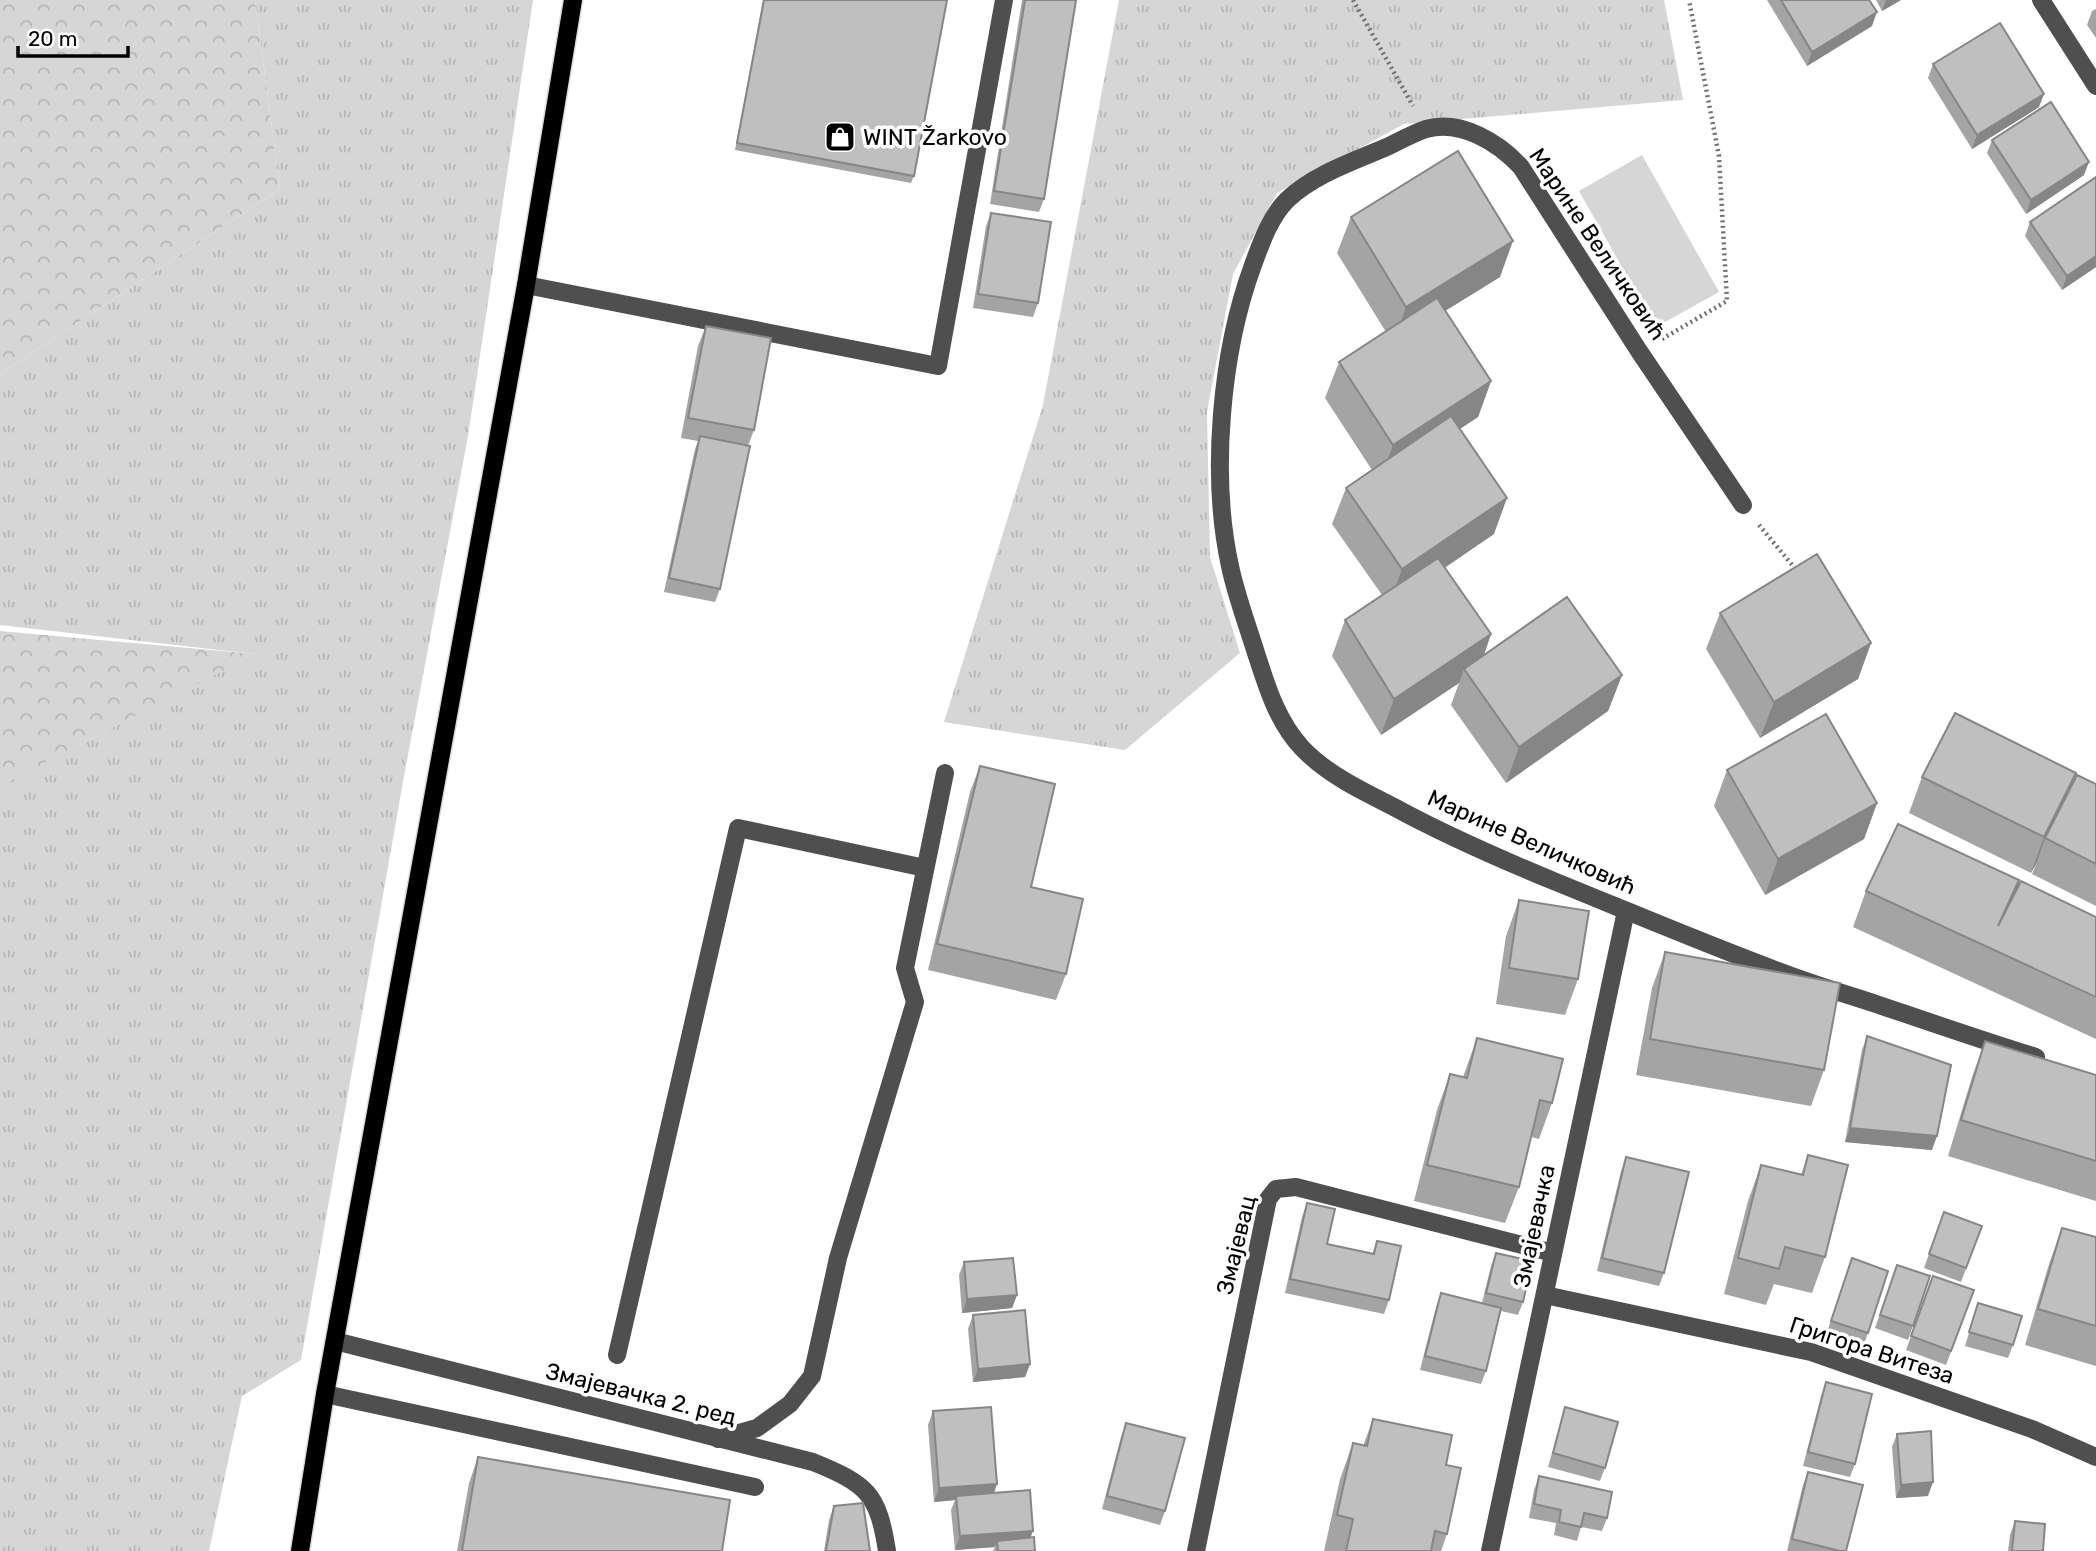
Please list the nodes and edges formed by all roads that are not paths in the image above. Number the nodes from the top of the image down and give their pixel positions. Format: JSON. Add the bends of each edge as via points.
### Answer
{"nodes":[{"id":1,"x":573,"y":0,"type":"edge"},
{"id":2,"x":1004,"y":0,"type":"edge"},
{"id":3,"x":2041,"y":0,"type":"edge"},
{"id":4,"x":2096,"y":86,"type":"edge"},
{"id":5,"x":526,"y":285,"type":"junction"},
{"id":6,"x":1743,"y":505,"type":"road end"},
{"id":7,"x":944,"y":773,"type":"dead end"},
{"id":8,"x":925,"y":868,"type":"junction"},
{"id":9,"x":1626,"y":911,"type":"junction"},
{"id":10,"x":2050,"y":1061,"type":"edge"},
{"id":11,"x":1553,"y":1253,"type":"junction"},
{"id":12,"x":1545,"y":1296,"type":"junction"},
{"id":13,"x":335,"y":1341,"type":"junction"},
{"id":14,"x":617,"y":1355,"type":"dead end"},
{"id":15,"x":325,"y":1394,"type":"junction"},
{"id":16,"x":718,"y":1439,"type":"junction"},
{"id":17,"x":2096,"y":1457,"type":"edge"},
{"id":18,"x":755,"y":1487,"type":"dead end"},
{"id":19,"x":300,"y":1551,"type":"edge"},
{"id":20,"x":887,"y":1551,"type":"edge"},
{"id":21,"x":1196,"y":1551,"type":"edge"},
{"id":22,"x":1490,"y":1551,"type":"edge"}],
"edges":[{"from":1,"to":5,"type":"main road"},
{"from":2,"to":5,"type":"street","via":[[938,366]]},
{"from":3,"to":4,"type":"street"},
{"from":5,"to":13,"type":"main road"},
{"from":6,"to":9,"type":"street","name":"Марине Величковић","via":[[1521,167],[1491,142],[1469,132],[1428,128],[1311,183],[1287,200],[1264,236],[1238,315],[1223,413],[1220,484],[1230,568],[1284,726],[1311,755],[1351,785],[1481,852]]},
{"from":7,"to":8,"type":"street"},
{"from":8,"to":14,"type":"street","via":[[738,828]]},
{"from":8,"to":16,"type":"street","via":[[905,968],[915,1002],[838,1258],[812,1376],[790,1404],[757,1428]]},
{"from":9,"to":10,"type":"street","name":"Марине Величковић","via":[[1780,972]]},
{"from":9,"to":11,"type":"street","name":"Змајевачка"},
{"from":11,"to":12,"type":"street","name":"Змајевачка"},
{"from":11,"to":21,"type":"street","name":"Змајевац","via":[[1296,1187],[1276,1189],[1268,1199]]},
{"from":12,"to":17,"type":"street","name":"Григора Витеза","via":[[1811,1352],[2032,1429]]},
{"from":12,"to":22,"type":"street","name":"Змајевачка"},
{"from":13,"to":15,"type":"main road"},
{"from":13,"to":16,"type":"street","name":"Змајевачка 2. ред"},
{"from":15,"to":18,"type":"street"},
{"from":15,"to":19,"type":"main road"},
{"from":16,"to":20,"type":"street","name":"Змајевачка 2. ред","via":[[813,1462],[847,1476],[872,1496]]}]}
